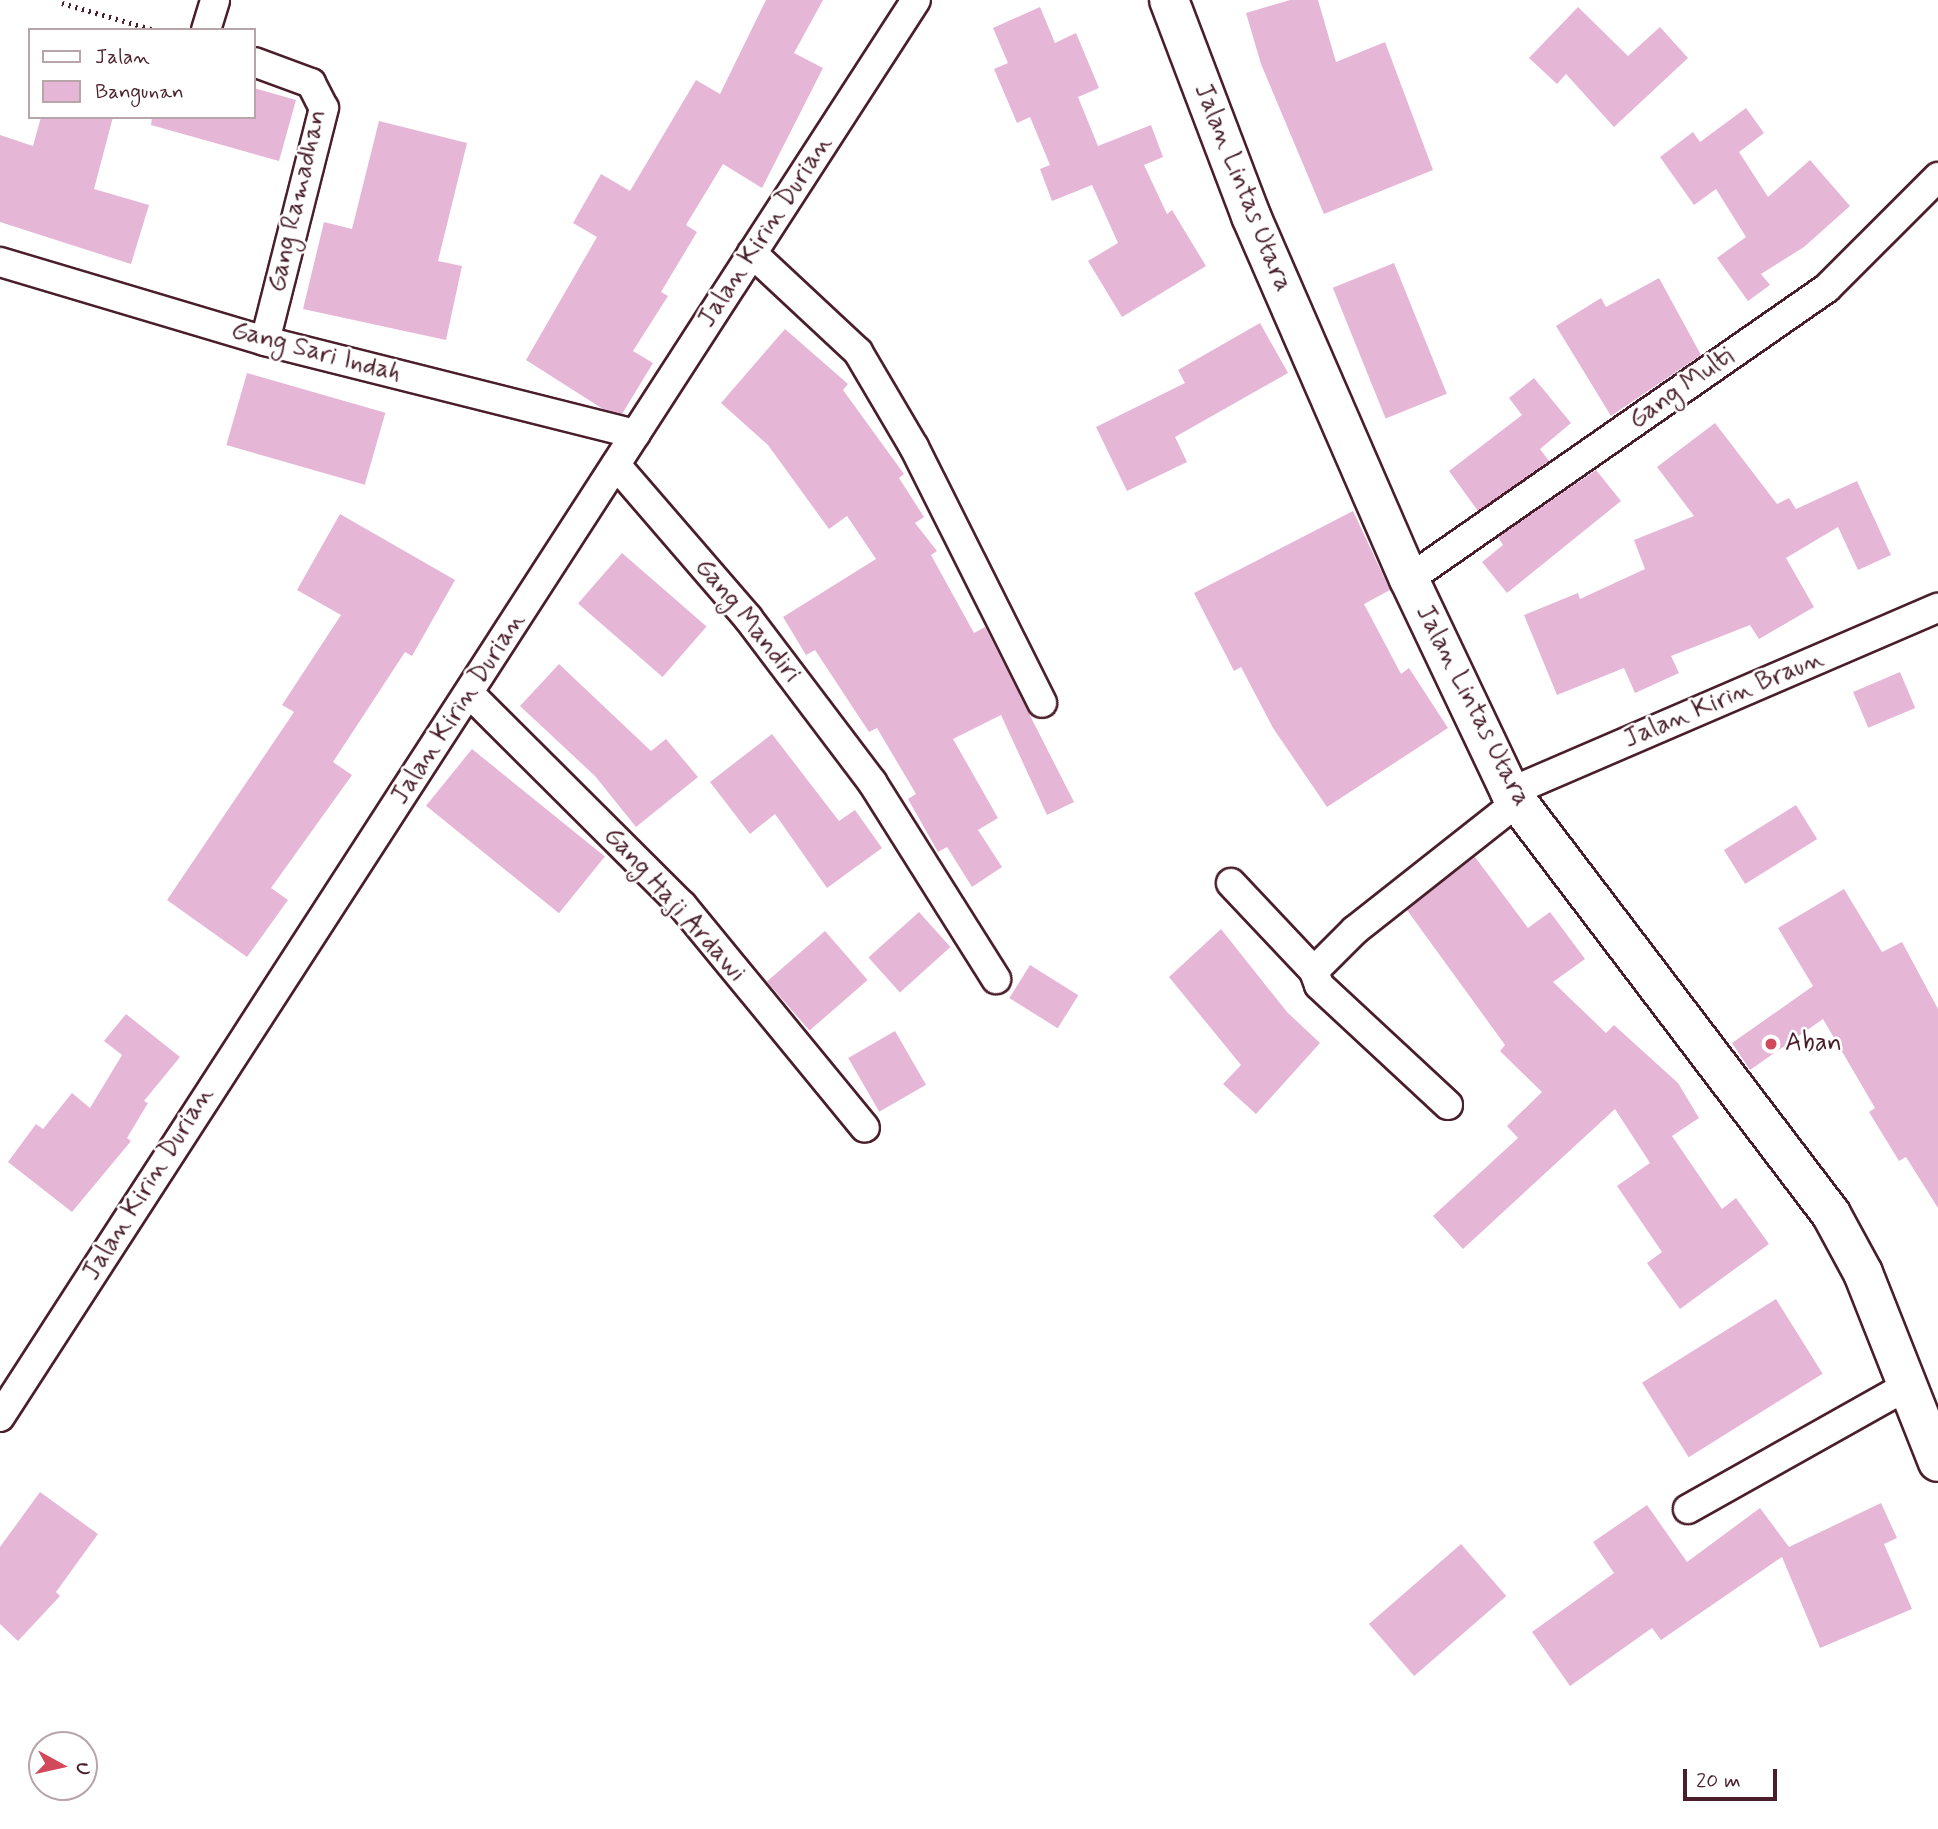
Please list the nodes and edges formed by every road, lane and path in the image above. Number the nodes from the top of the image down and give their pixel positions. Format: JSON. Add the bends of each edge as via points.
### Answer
{"nodes":[{"id":1,"x":215,"y":0,"type":"edge"},
{"id":2,"x":916,"y":0,"type":"edge"},
{"id":3,"x":1169,"y":0,"type":"edge"},
{"id":4,"x":62,"y":3,"type":"dead end"},
{"id":5,"x":148,"y":28,"type":"edge"},
{"id":6,"x":207,"y":28,"type":"edge"},
{"id":7,"x":256,"y":63,"type":"edge"},
{"id":8,"x":1938,"y":177,"type":"edge"},
{"id":9,"x":752,"y":253,"type":"junction"},
{"id":10,"x":0,"y":262,"type":"edge"},
{"id":11,"x":265,"y":341,"type":"junction"},
{"id":12,"x":635,"y":435,"type":"junction"},
{"id":13,"x":616,"y":465,"type":"junction"},
{"id":14,"x":1409,"y":579,"type":"junction"},
{"id":15,"x":1938,"y":608,"type":"edge"},
{"id":16,"x":470,"y":694,"type":"junction"},
{"id":17,"x":1042,"y":703,"type":"dead end"},
{"id":18,"x":1513,"y":797,"type":"junction"},
{"id":19,"x":1231,"y":883,"type":"dead end"},
{"id":20,"x":1314,"y":971,"type":"junction"},
{"id":21,"x":996,"y":979,"type":"dead end"},
{"id":22,"x":1448,"y":1105,"type":"dead end"},
{"id":23,"x":865,"y":1128,"type":"dead end"},
{"id":24,"x":1907,"y":1387,"type":"junction"},
{"id":25,"x":0,"y":1417,"type":"edge"},
{"id":26,"x":1938,"y":1462,"type":"edge"},
{"id":27,"x":1688,"y":1509,"type":"dead end"}],
"edges":[{"from":1,"to":6,"type":"street"},
{"from":2,"to":9,"type":"street","name":"Jalan Kirin Durian"},
{"from":3,"to":14,"type":"highway","name":"Jalan Lintas Utara","via":[[1251,216]]},
{"from":4,"to":5,"type":"path"},
{"from":7,"to":11,"type":"street","name":"Gang Ramadhan","via":[[311,83],[324,108]]},
{"from":8,"to":14,"type":"street","name":"Gang Multi","via":[[1827,288]]},
{"from":9,"to":12,"type":"street","name":"Jalan Kirin Durian"},
{"from":9,"to":17,"type":"street","via":[[858,352],[914,447]]},
{"from":10,"to":11,"type":"street","name":"Gang Sari Indah"},
{"from":11,"to":12,"type":"street","name":"Gang Sari Indah"},
{"from":12,"to":13,"type":"street","name":"Jalan Kirin Durian"},
{"from":13,"to":16,"type":"street","name":"Jalan Kirin Durian"},
{"from":13,"to":21,"type":"street","name":"Gang Mandiri","via":[[748,618],[872,782]]},
{"from":14,"to":18,"type":"highway","name":"Jalan Lintas Utara"},
{"from":15,"to":18,"type":"street","name":"Jalan Kirin Braun"},
{"from":16,"to":23,"type":"street","name":"Gang Haji Ardawi","via":[[682,905]]},
{"from":16,"to":25,"type":"street","name":"Jalan Kirin Durian","via":[[260,1009]]},
{"from":18,"to":20,"type":"street","name":"Jalan Kirin Braun"},
{"from":18,"to":24,"type":"highway","name":"Jalan Lintas Utara","via":[[1831,1214],[1863,1273]]},
{"from":19,"to":20,"type":"street"},
{"from":20,"to":22,"type":"street","via":[[1319,985]]},
{"from":24,"to":26,"type":"highway","name":"Jalan Lintas Utara"},
{"from":24,"to":27,"type":"street"}]}
